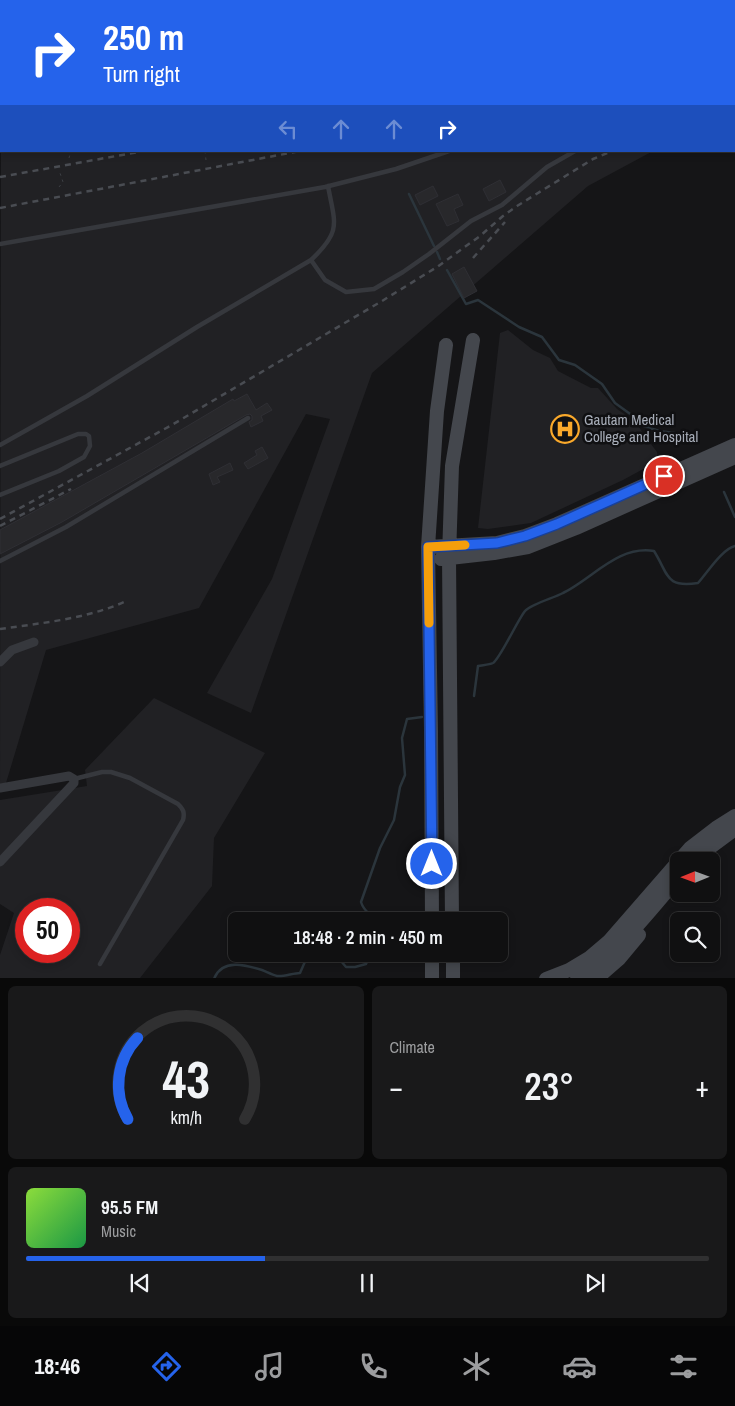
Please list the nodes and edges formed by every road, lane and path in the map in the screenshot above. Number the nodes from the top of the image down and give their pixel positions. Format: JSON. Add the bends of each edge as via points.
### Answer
{"nodes":[{"id":1,"x":71,"y":152,"type":"edge"},
{"id":2,"x":204,"y":152,"type":"edge"},
{"id":3,"x":446,"y":152,"type":"edge"},
{"id":4,"x":573,"y":152,"type":"edge"},
{"id":5,"x":69,"y":158,"type":"dead end"},
{"id":6,"x":206,"y":160,"type":"dead end"},
{"id":7,"x":60,"y":173,"type":"dead end"},
{"id":8,"x":328,"y":186,"type":"junction"},
{"id":9,"x":59,"y":188,"type":"dead end"},
{"id":10,"x":0,"y":244,"type":"edge"},
{"id":11,"x":311,"y":260,"type":"junction"},
{"id":12,"x":473,"y":340,"type":"dead end"},
{"id":13,"x":446,"y":345,"type":"dead end"},
{"id":14,"x":248,"y":418,"type":"dead end"},
{"id":15,"x":0,"y":445,"type":"edge"},
{"id":16,"x":735,"y":445,"type":"edge"},
{"id":17,"x":735,"y":457,"type":"edge"},
{"id":18,"x":0,"y":466,"type":"edge"},
{"id":19,"x":0,"y":495,"type":"edge"},
{"id":20,"x":449,"y":552,"type":"junction"},
{"id":21,"x":428,"y":554,"type":"junction"},
{"id":22,"x":0,"y":561,"type":"edge"},
{"id":23,"x":34,"y":642,"type":"dead end"},
{"id":24,"x":0,"y":662,"type":"edge"},
{"id":25,"x":74,"y":779,"type":"junction"},
{"id":26,"x":0,"y":788,"type":"edge"},
{"id":27,"x":735,"y":816,"type":"edge"},
{"id":28,"x":735,"y":828,"type":"edge"},
{"id":29,"x":735,"y":840,"type":"edge"},
{"id":30,"x":704,"y":852,"type":"edge"},
{"id":31,"x":718,"y":852,"type":"edge"},
{"id":32,"x":0,"y":862,"type":"edge"},
{"id":33,"x":670,"y":887,"type":"edge"},
{"id":34,"x":670,"y":900,"type":"edge"},
{"id":35,"x":432,"y":912,"type":"edge"},
{"id":36,"x":452,"y":912,"type":"edge"},
{"id":37,"x":432,"y":962,"type":"edge"},
{"id":38,"x":453,"y":962,"type":"edge"},
{"id":39,"x":100,"y":964,"type":"dead end"},
{"id":40,"x":432,"y":978,"type":"edge"},
{"id":41,"x":453,"y":978,"type":"edge"},
{"id":42,"x":546,"y":978,"type":"edge"},
{"id":43,"x":577,"y":978,"type":"edge"},
{"id":44,"x":596,"y":978,"type":"edge"}],
"edges":[{"from":1,"to":5,"type":"path"},
{"from":2,"to":6,"type":"path"},
{"from":3,"to":8,"type":"lane"},
{"from":4,"to":11,"type":"lane","via":[[547,167],[502,205],[471,221],[429,254],[374,289],[346,292],[325,280]]},
{"from":7,"to":9,"type":"path","via":[[63,182]]},
{"from":8,"to":10,"type":"lane"},
{"from":8,"to":11,"type":"lane","via":[[335,226],[327,245]]},
{"from":11,"to":15,"type":"lane"},
{"from":12,"to":20,"type":"street","via":[[452,466]]},
{"from":13,"to":21,"type":"street","via":[[437,412]]},
{"from":14,"to":22,"type":"lane","via":[[66,527]]},
{"from":16,"to":20,"type":"street","via":[[525,536]]},
{"from":17,"to":20,"type":"street","via":[[528,547],[494,553]]},
{"from":18,"to":19,"type":"lane","via":[[78,434],[89,436],[90,446],[84,457]]},
{"from":20,"to":21,"type":"street"},
{"from":20,"to":36,"type":"street"},
{"from":21,"to":35,"type":"street"},
{"from":23,"to":24,"type":"street","via":[[12,650]]},
{"from":25,"to":26,"type":"street","via":[[65,776]]},
{"from":25,"to":32,"type":"street","via":[[74,783]]},
{"from":25,"to":39,"type":"lane","via":[[102,772],[120,774],[178,804],[184,815]]},
{"from":27,"to":42,"type":"street","via":[[690,848],[595,953],[568,970]]},
{"from":28,"to":30,"type":"street"},
{"from":29,"to":31,"type":"street"},
{"from":33,"to":43,"type":"street","via":[[626,938]]},
{"from":34,"to":44,"type":"street","via":[[619,959]]},
{"from":37,"to":40,"type":"street"},
{"from":38,"to":41,"type":"street"}]}
